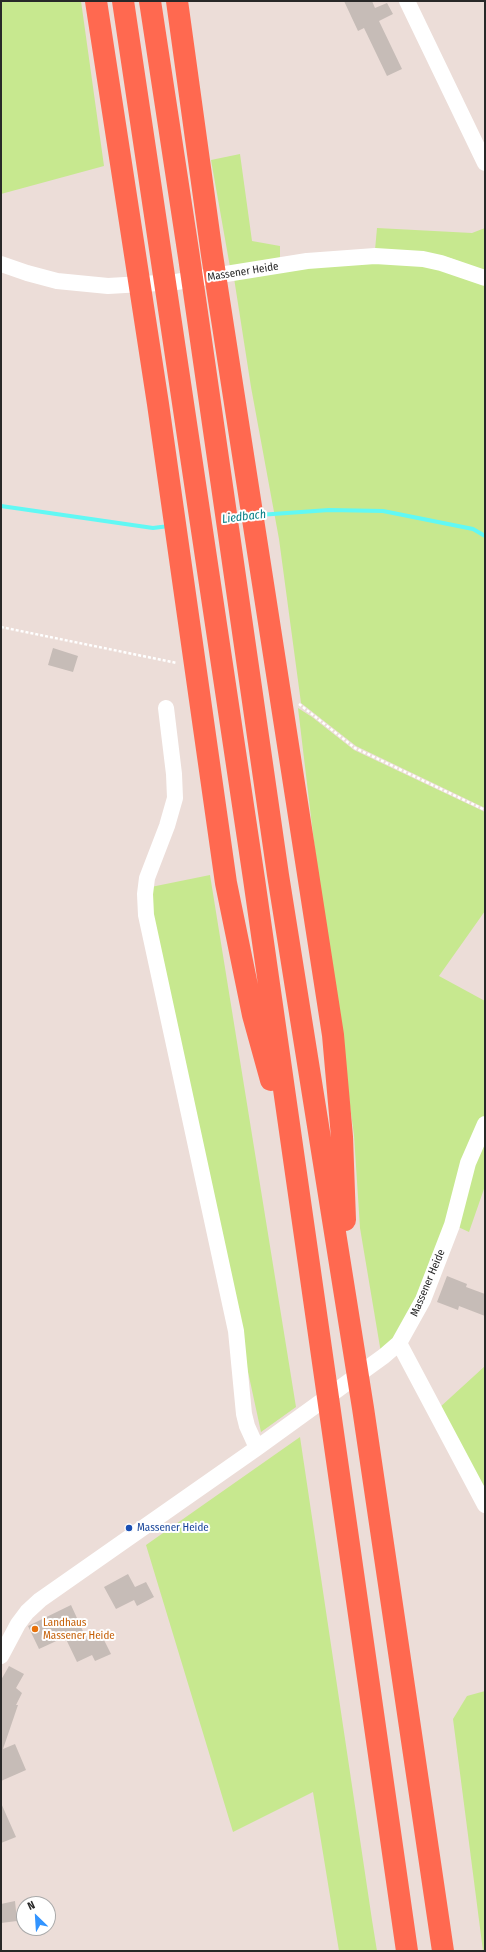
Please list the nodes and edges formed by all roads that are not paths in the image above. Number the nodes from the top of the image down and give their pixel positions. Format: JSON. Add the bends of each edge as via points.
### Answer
{"nodes":[{"id":1,"x":96,"y":1,"type":"edge"},
{"id":2,"x":123,"y":1,"type":"edge"},
{"id":3,"x":150,"y":1,"type":"edge"},
{"id":4,"x":177,"y":1,"type":"edge"},
{"id":5,"x":407,"y":1,"type":"edge"},
{"id":6,"x":485,"y":164,"type":"edge"},
{"id":7,"x":1,"y":264,"type":"edge"},
{"id":8,"x":485,"y":278,"type":"edge"},
{"id":9,"x":166,"y":708,"type":"dead end"},
{"id":10,"x":485,"y":1124,"type":"edge"},
{"id":11,"x":295,"y":1168,"type":"junction"},
{"id":12,"x":349,"y":1319,"type":"junction"},
{"id":13,"x":399,"y":1343,"type":"junction"},
{"id":14,"x":257,"y":1448,"type":"junction"},
{"id":15,"x":485,"y":1506,"type":"edge"},
{"id":16,"x":1,"y":1656,"type":"edge"},
{"id":17,"x":407,"y":1951,"type":"edge"},
{"id":18,"x":443,"y":1951,"type":"edge"}],
"edges":[{"from":1,"to":11,"type":"highway","via":[[137,264],[226,883],[253,1015]]},
{"from":2,"to":11,"type":"highway"},
{"from":3,"to":12,"type":"highway","via":[[278,875]]},
{"from":4,"to":12,"type":"highway","via":[[212,255],[334,1050],[342,1137]]},
{"from":5,"to":6,"type":"street"},
{"from":7,"to":8,"type":"street","name":"Massener Heide","via":[[57,281],[108,286],[176,282],[307,261],[375,256],[423,259]]},
{"from":9,"to":14,"type":"street","via":[[175,798],[147,878],[146,915],[236,1331],[244,1414]]},
{"from":10,"to":13,"type":"street","name":"Massener Heide","via":[[468,1163],[452,1225],[423,1300]]},
{"from":11,"to":17,"type":"highway"},
{"from":12,"to":18,"type":"highway"},
{"from":13,"to":14,"type":"street","name":"Massener Heide"},
{"from":13,"to":15,"type":"street"},
{"from":14,"to":16,"type":"street","name":"Massener Heide","via":[[40,1600],[26,1612]]}]}
